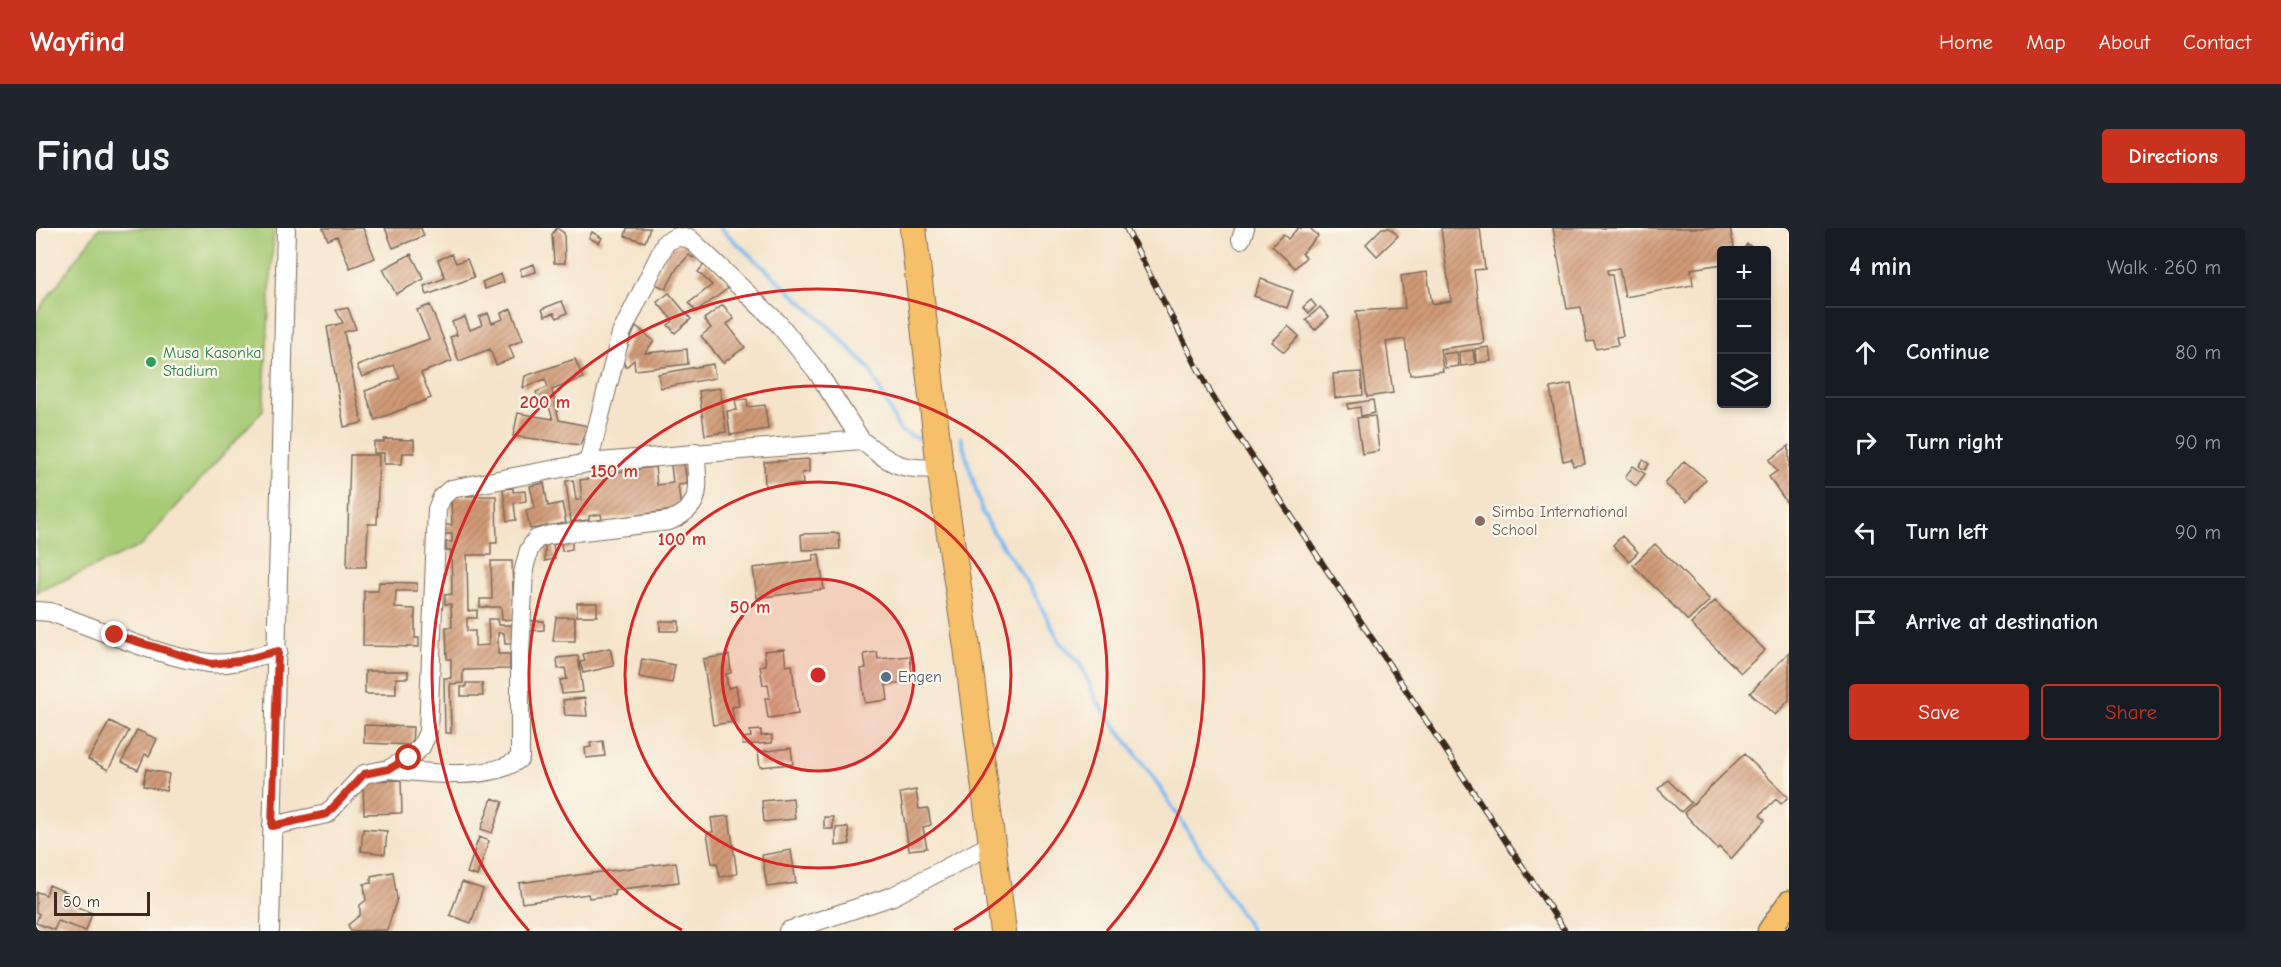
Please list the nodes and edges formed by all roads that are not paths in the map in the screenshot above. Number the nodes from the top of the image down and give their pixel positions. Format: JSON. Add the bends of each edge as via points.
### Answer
{"nodes":[{"id":1,"x":286,"y":228,"type":"edge"},
{"id":2,"x":913,"y":228,"type":"edge"},
{"id":3,"x":861,"y":440,"type":"junction"},
{"id":4,"x":696,"y":452,"type":"junction"},
{"id":5,"x":588,"y":463,"type":"junction"},
{"id":6,"x":940,"y":468,"type":"junction"},
{"id":7,"x":36,"y":611,"type":"edge"},
{"id":8,"x":278,"y":651,"type":"junction"},
{"id":9,"x":389,"y":769,"type":"junction"},
{"id":10,"x":272,"y":826,"type":"junction"},
{"id":11,"x":992,"y":844,"type":"junction"},
{"id":12,"x":1789,"y":902,"type":"edge"},
{"id":13,"x":270,"y":931,"type":"edge"},
{"id":14,"x":788,"y":931,"type":"edge"},
{"id":15,"x":1003,"y":931,"type":"edge"},
{"id":16,"x":1769,"y":931,"type":"edge"}],
"edges":[{"from":1,"to":8,"type":"street"},
{"from":2,"to":6,"type":"highway"},
{"from":3,"to":4,"type":"street"},
{"from":3,"to":5,"type":"street","via":[[816,370],[778,323],[689,238],[677,237],[666,242],[621,334]]},
{"from":3,"to":6,"type":"street","via":[[899,468]]},
{"from":4,"to":5,"type":"street"},
{"from":4,"to":9,"type":"street","via":[[696,497],[692,508],[684,514],[669,521],[549,535],[537,539],[529,550],[524,569],[520,654],[520,758],[512,765],[464,773]]},
{"from":5,"to":9,"type":"street","via":[[451,489],[442,496],[436,509],[428,732],[421,747]]},
{"from":6,"to":11,"type":"highway"},
{"from":7,"to":8,"type":"street","via":[[50,612],[211,664]]},
{"from":8,"to":10,"type":"street"},
{"from":9,"to":10,"type":"street","via":[[364,774],[327,814]]},
{"from":10,"to":13,"type":"street"},
{"from":11,"to":14,"type":"street","via":[[893,896]]},
{"from":11,"to":15,"type":"highway"},
{"from":12,"to":16,"type":"main road"}]}
